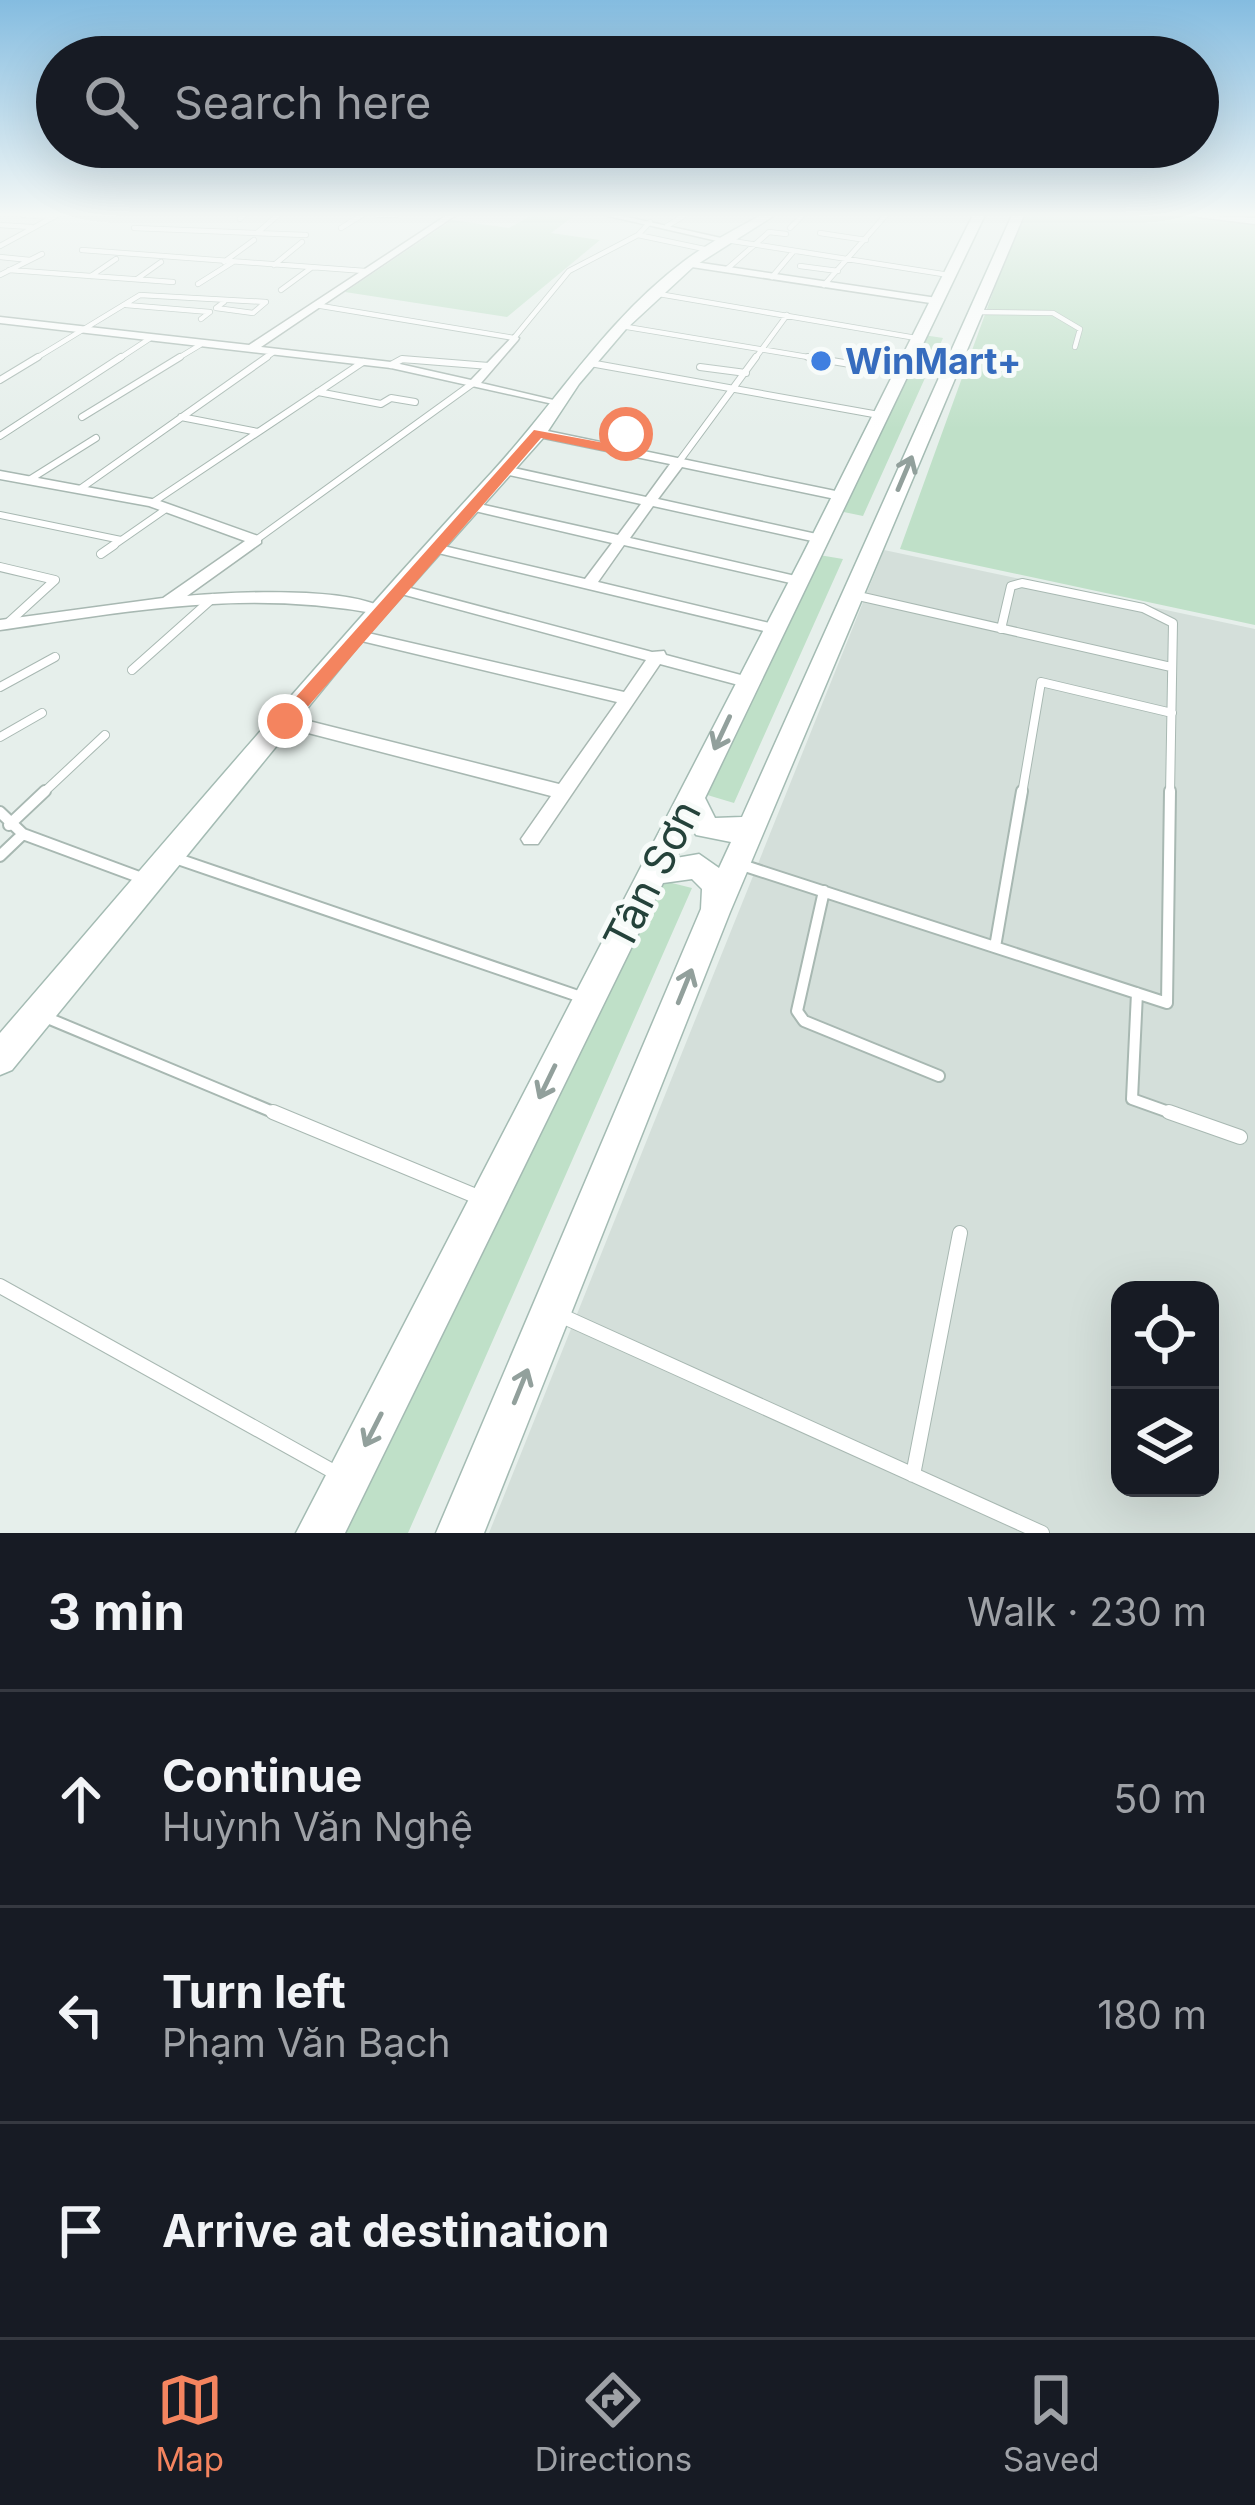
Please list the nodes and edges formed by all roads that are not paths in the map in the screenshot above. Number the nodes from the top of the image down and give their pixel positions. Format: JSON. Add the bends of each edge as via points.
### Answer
{"nodes":[{"id":1,"x":286,"y":287,"type":"edge"},
{"id":2,"x":343,"y":287,"type":"edge"},
{"id":3,"x":557,"y":287,"type":"edge"},
{"id":4,"x":661,"y":287,"type":"edge"},
{"id":5,"x":830,"y":287,"type":"edge"},
{"id":6,"x":893,"y":287,"type":"edge"},
{"id":7,"x":961,"y":287,"type":"edge"},
{"id":8,"x":961,"y":287,"type":"edge"},
{"id":9,"x":281,"y":290,"type":"dead end"},
{"id":10,"x":652,"y":293,"type":"junction"},
{"id":11,"x":224,"y":302,"type":"junction"},
{"id":12,"x":126,"y":304,"type":"junction"},
{"id":13,"x":315,"y":305,"type":"junction"},
{"id":14,"x":787,"y":315,"type":"junction"},
{"id":15,"x":945,"y":318,"type":"junction"},
{"id":16,"x":201,"y":319,"type":"dead end"},
{"id":17,"x":0,"y":320,"type":"edge"},
{"id":18,"x":621,"y":326,"type":"junction"},
{"id":19,"x":85,"y":332,"type":"junction"},
{"id":20,"x":514,"y":338,"type":"junction"},
{"id":21,"x":149,"y":339,"type":"junction"},
{"id":22,"x":200,"y":345,"type":"junction"},
{"id":23,"x":1075,"y":347,"type":"dead end"},
{"id":24,"x":763,"y":349,"type":"junction"},
{"id":25,"x":251,"y":350,"type":"junction"},
{"id":26,"x":274,"y":352,"type":"junction"},
{"id":27,"x":363,"y":362,"type":"junction"},
{"id":28,"x":590,"y":363,"type":"junction"},
{"id":29,"x":391,"y":365,"type":"junction"},
{"id":30,"x":489,"y":366,"type":"junction"},
{"id":31,"x":700,"y":367,"type":"dead end"},
{"id":32,"x":898,"y":372,"type":"junction"},
{"id":33,"x":746,"y":374,"type":"junction"},
{"id":34,"x":0,"y":380,"type":"edge"},
{"id":35,"x":476,"y":381,"type":"junction"},
{"id":36,"x":734,"y":389,"type":"junction"},
{"id":37,"x":318,"y":392,"type":"junction"},
{"id":38,"x":415,"y":402,"type":"dead end"},
{"id":39,"x":558,"y":404,"type":"junction"},
{"id":40,"x":878,"y":415,"type":"junction"},
{"id":41,"x":82,"y":417,"type":"dead end"},
{"id":42,"x":182,"y":417,"type":"junction"},
{"id":43,"x":258,"y":431,"type":"junction"},
{"id":44,"x":538,"y":433,"type":"junction"},
{"id":45,"x":626,"y":434,"type":"dead end"},
{"id":46,"x":0,"y":436,"type":"edge"},
{"id":47,"x":96,"y":438,"type":"dead end"},
{"id":48,"x":613,"y":449,"type":"junction"},
{"id":49,"x":678,"y":463,"type":"junction"},
{"id":50,"x":505,"y":470,"type":"junction"},
{"id":51,"x":0,"y":475,"type":"edge"},
{"id":52,"x":28,"y":480,"type":"junction"},
{"id":53,"x":80,"y":489,"type":"junction"},
{"id":54,"x":648,"y":501,"type":"junction"},
{"id":55,"x":159,"y":506,"type":"junction"},
{"id":56,"x":475,"y":507,"type":"junction"},
{"id":57,"x":0,"y":515,"type":"edge"},
{"id":58,"x":881,"y":529,"type":"junction"},
{"id":59,"x":821,"y":538,"type":"junction"},
{"id":60,"x":121,"y":540,"type":"junction"},
{"id":61,"x":256,"y":540,"type":"junction"},
{"id":62,"x":620,"y":540,"type":"junction"},
{"id":63,"x":435,"y":548,"type":"junction"},
{"id":64,"x":101,"y":554,"type":"dead end"},
{"id":65,"x":0,"y":567,"type":"edge"},
{"id":66,"x":860,"y":581,"type":"junction"},
{"id":67,"x":588,"y":584,"type":"junction"},
{"id":68,"x":399,"y":589,"type":"junction"},
{"id":69,"x":213,"y":598,"type":"junction"},
{"id":70,"x":165,"y":604,"type":"junction"},
{"id":71,"x":378,"y":609,"type":"junction"},
{"id":72,"x":3,"y":624,"type":"edge"},
{"id":73,"x":776,"y":629,"type":"junction"},
{"id":74,"x":1001,"y":629,"type":"junction"},
{"id":75,"x":355,"y":635,"type":"junction"},
{"id":76,"x":658,"y":655,"type":"junction"},
{"id":77,"x":55,"y":657,"type":"dead end"},
{"id":78,"x":1171,"y":667,"type":"junction"},
{"id":79,"x":132,"y":670,"type":"dead end"},
{"id":80,"x":746,"y":682,"type":"junction"},
{"id":81,"x":0,"y":687,"type":"edge"},
{"id":82,"x":628,"y":699,"type":"junction"},
{"id":83,"x":42,"y":713,"type":"dead end"},
{"id":84,"x":1172,"y":713,"type":"junction"},
{"id":85,"x":285,"y":721,"type":"junction"},
{"id":86,"x":105,"y":735,"type":"dead end"},
{"id":87,"x":0,"y":737,"type":"edge"},
{"id":88,"x":563,"y":792,"type":"junction"},
{"id":89,"x":692,"y":799,"type":"junction"},
{"id":90,"x":0,"y":812,"type":"edge"},
{"id":91,"x":754,"y":824,"type":"junction"},
{"id":92,"x":9,"y":825,"type":"junction"},
{"id":93,"x":23,"y":834,"type":"junction"},
{"id":94,"x":531,"y":839,"type":"dead end"},
{"id":95,"x":166,"y":855,"type":"junction"},
{"id":96,"x":0,"y":856,"type":"edge"},
{"id":97,"x":737,"y":863,"type":"junction"},
{"id":98,"x":652,"y":873,"type":"junction"},
{"id":99,"x":147,"y":880,"type":"junction"},
{"id":100,"x":824,"y":891,"type":"junction"},
{"id":101,"x":716,"y":912,"type":"junction"},
{"id":102,"x":995,"y":947,"type":"junction"},
{"id":103,"x":1137,"y":993,"type":"junction"},
{"id":104,"x":587,"y":999,"type":"junction"},
{"id":105,"x":38,"y":1015,"type":"junction"},
{"id":106,"x":0,"y":1060,"type":"edge"},
{"id":107,"x":939,"y":1076,"type":"dead end"},
{"id":108,"x":1240,"y":1137,"type":"dead end"},
{"id":109,"x":489,"y":1202,"type":"junction"},
{"id":110,"x":960,"y":1233,"type":"dead end"},
{"id":111,"x":0,"y":1286,"type":"edge"},
{"id":112,"x":551,"y":1311,"type":"junction"},
{"id":113,"x":913,"y":1475,"type":"junction"},
{"id":114,"x":347,"y":1480,"type":"junction"},
{"id":115,"x":320,"y":1533,"type":"edge"},
{"id":116,"x":460,"y":1533,"type":"edge"},
{"id":117,"x":1042,"y":1533,"type":"edge"}],
"edges":[{"from":1,"to":9,"type":"lane"},
{"from":2,"to":13,"type":"street"},
{"from":3,"to":20,"type":"lane"},
{"from":4,"to":10,"type":"street"},
{"from":5,"to":15,"type":"street"},
{"from":6,"to":15,"type":"lane"},
{"from":7,"to":15,"type":"street","name":"Tân Sơn"},
{"from":8,"to":15,"type":"street","name":"Tân Sơn"},
{"from":10,"to":14,"type":"lane"},
{"from":10,"to":18,"type":"street"},
{"from":11,"to":11,"type":"lane","via":[[229,298],[266,302],[253,313],[216,308]]},
{"from":11,"to":12,"type":"lane","via":[[140,295]]},
{"from":12,"to":16,"type":"lane","via":[[210,312]]},
{"from":12,"to":19,"type":"lane"},
{"from":13,"to":20,"type":"lane"},
{"from":13,"to":25,"type":"street"},
{"from":14,"to":15,"type":"lane"},
{"from":14,"to":24,"type":"lane"},
{"from":15,"to":23,"type":"lane","via":[[1066,317],[1080,328]]},
{"from":15,"to":32,"type":"street","name":"Tân Sơn"},
{"from":58,"to":15,"type":"street","name":"Tân Sơn","one_way":true},
{"from":17,"to":19,"type":"street"},
{"from":18,"to":24,"type":"lane"},
{"from":18,"to":28,"type":"street"},
{"from":19,"to":21,"type":"street"},
{"from":19,"to":34,"type":"lane"},
{"from":20,"to":30,"type":"street"},
{"from":21,"to":22,"type":"street"},
{"from":21,"to":46,"type":"lane"},
{"from":22,"to":25,"type":"street"},
{"from":22,"to":41,"type":"lane"},
{"from":24,"to":32,"type":"lane"},
{"from":24,"to":33,"type":"lane"},
{"from":25,"to":26,"type":"street"},
{"from":26,"to":27,"type":"street"},
{"from":26,"to":42,"type":"lane"},
{"from":27,"to":29,"type":"street"},
{"from":27,"to":37,"type":"lane"},
{"from":28,"to":36,"type":"lane"},
{"from":28,"to":39,"type":"street"},
{"from":29,"to":30,"type":"lane","via":[[402,359]]},
{"from":29,"to":35,"type":"street"},
{"from":30,"to":35,"type":"street"},
{"from":31,"to":33,"type":"lane"},
{"from":32,"to":40,"type":"street","name":"Tân Sơn"},
{"from":33,"to":36,"type":"lane"},
{"from":35,"to":39,"type":"street"},
{"from":35,"to":61,"type":"lane"},
{"from":36,"to":40,"type":"lane"},
{"from":36,"to":49,"type":"lane"},
{"from":37,"to":38,"type":"lane"},
{"from":37,"to":43,"type":"lane"},
{"from":39,"to":44,"type":"street"},
{"from":40,"to":59,"type":"street","name":"Tân Sơn"},
{"from":42,"to":43,"type":"lane"},
{"from":42,"to":53,"type":"lane"},
{"from":43,"to":55,"type":"lane"},
{"from":44,"to":48,"type":"street"},
{"from":44,"to":50,"type":"street"},
{"from":45,"to":48,"type":"lane"},
{"from":47,"to":52,"type":"lane"},
{"from":48,"to":49,"type":"street"},
{"from":49,"to":54,"type":"street"},
{"from":49,"to":59,"type":"street"},
{"from":50,"to":54,"type":"street"},
{"from":50,"to":56,"type":"street"},
{"from":51,"to":52,"type":"street"},
{"from":52,"to":53,"type":"street"},
{"from":53,"to":55,"type":"street"},
{"from":54,"to":59,"type":"street"},
{"from":54,"to":62,"type":"street"},
{"from":55,"to":60,"type":"lane"},
{"from":55,"to":61,"type":"street"},
{"from":56,"to":62,"type":"street"},
{"from":56,"to":63,"type":"street"},
{"from":57,"to":60,"type":"lane"},
{"from":58,"to":59,"type":"street"},
{"from":58,"to":66,"type":"street","name":"Tân Sơn"},
{"from":59,"to":62,"type":"street"},
{"from":59,"to":66,"type":"street","via":[[843,550]]},
{"from":59,"to":73,"type":"street","name":"Tân Sơn"},
{"from":60,"to":64,"type":"lane"},
{"from":61,"to":70,"type":"street"},
{"from":62,"to":67,"type":"street"},
{"from":63,"to":67,"type":"street"},
{"from":63,"to":68,"type":"street"},
{"from":65,"to":72,"type":"lane","via":[[55,580]]},
{"from":66,"to":74,"type":"lane"},
{"from":66,"to":91,"type":"street","name":"Tân Sơn"},
{"from":67,"to":73,"type":"street"},
{"from":68,"to":71,"type":"street"},
{"from":68,"to":76,"type":"street"},
{"from":69,"to":70,"type":"street"},
{"from":69,"to":71,"type":"street","via":[[318,595]]},
{"from":69,"to":79,"type":"lane"},
{"from":70,"to":72,"type":"street"},
{"from":71,"to":75,"type":"street"},
{"from":73,"to":80,"type":"street","name":"Tân Sơn"},
{"from":74,"to":78,"type":"lane"},
{"from":74,"to":78,"type":"lane","via":[[1017,583],[1143,608],[1173,623]]},
{"from":75,"to":82,"type":"street"},
{"from":75,"to":85,"type":"street"},
{"from":76,"to":80,"type":"street"},
{"from":76,"to":82,"type":"street"},
{"from":77,"to":81,"type":"lane"},
{"from":78,"to":84,"type":"lane"},
{"from":80,"to":89,"type":"street","name":"Tân Sơn","one_way":true},
{"from":82,"to":88,"type":"street"},
{"from":83,"to":87,"type":"lane"},
{"from":84,"to":102,"type":"lane","via":[[1041,682]]},
{"from":84,"to":103,"type":"lane","via":[[1167,1003]]},
{"from":85,"to":88,"type":"street"},
{"from":85,"to":95,"type":"street"},
{"from":86,"to":92,"type":"lane"},
{"from":88,"to":94,"type":"street"},
{"from":89,"to":91,"type":"street","via":[[706,826],[738,832]]},
{"from":89,"to":98,"type":"street","name":"Tân Sơn"},
{"from":90,"to":92,"type":"lane"},
{"from":91,"to":97,"type":"street","name":"Tân Sơn"},
{"from":92,"to":93,"type":"lane"},
{"from":93,"to":96,"type":"lane"},
{"from":93,"to":99,"type":"lane"},
{"from":95,"to":99,"type":"street"},
{"from":95,"to":104,"type":"lane"},
{"from":97,"to":100,"type":"lane"},
{"from":97,"to":101,"type":"street","name":"Tân Sơn"},
{"from":98,"to":101,"type":"street","via":[[700,866],[717,886]]},
{"from":98,"to":104,"type":"street","name":"Tân Sơn"},
{"from":99,"to":105,"type":"street"},
{"from":100,"to":102,"type":"lane"},
{"from":100,"to":107,"type":"lane","via":[[797,1011],[804,1021]]},
{"from":112,"to":101,"type":"street","name":"Tân Sơn","one_way":true},
{"from":102,"to":103,"type":"lane"},
{"from":103,"to":108,"type":"lane","via":[[1132,1099]]},
{"from":104,"to":109,"type":"street","name":"Tân Sơn","one_way":true},
{"from":105,"to":106,"type":"street"},
{"from":105,"to":109,"type":"lane"},
{"from":109,"to":114,"type":"street","name":"Tân Sơn","one_way":true},
{"from":110,"to":113,"type":"lane"},
{"from":111,"to":114,"type":"lane"},
{"from":112,"to":113,"type":"lane"},
{"from":116,"to":112,"type":"street","name":"Tân Sơn","one_way":true},
{"from":113,"to":117,"type":"lane"},
{"from":114,"to":115,"type":"street","name":"Tân Sơn"}]}
